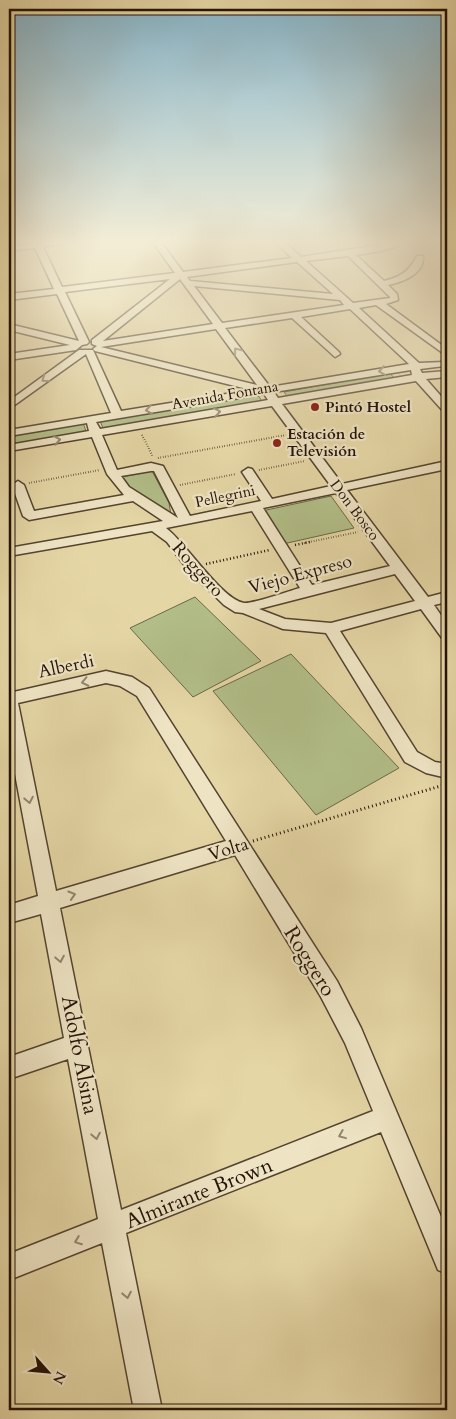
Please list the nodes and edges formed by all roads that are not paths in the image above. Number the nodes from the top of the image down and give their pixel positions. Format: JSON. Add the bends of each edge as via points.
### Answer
{"nodes":[{"id":1,"x":68,"y":307,"type":"edge"},
{"id":2,"x":143,"y":307,"type":"edge"},
{"id":3,"x":204,"y":307,"type":"edge"},
{"id":4,"x":343,"y":307,"type":"edge"},
{"id":5,"x":352,"y":307,"type":"edge"},
{"id":6,"x":381,"y":307,"type":"edge"},
{"id":7,"x":294,"y":315,"type":"junction"},
{"id":8,"x":218,"y":326,"type":"junction"},
{"id":9,"x":9,"y":328,"type":"edge"},
{"id":10,"x":88,"y":346,"type":"junction"},
{"id":11,"x":447,"y":353,"type":"edge"},
{"id":12,"x":335,"y":354,"type":"dead end"},
{"id":13,"x":9,"y":357,"type":"edge"},
{"id":14,"x":447,"y":358,"type":"edge"},
{"id":15,"x":447,"y":364,"type":"edge"},
{"id":16,"x":428,"y":365,"type":"junction"},
{"id":17,"x":415,"y":366,"type":"junction"},
{"id":18,"x":447,"y":374,"type":"edge"},
{"id":19,"x":418,"y":377,"type":"junction"},
{"id":20,"x":267,"y":390,"type":"junction"},
{"id":21,"x":274,"y":402,"type":"junction"},
{"id":22,"x":9,"y":406,"type":"edge"},
{"id":23,"x":447,"y":409,"type":"edge"},
{"id":24,"x":117,"y":415,"type":"junction"},
{"id":25,"x":90,"y":419,"type":"junction"},
{"id":26,"x":96,"y":432,"type":"junction"},
{"id":27,"x":9,"y":434,"type":"edge"},
{"id":28,"x":9,"y":448,"type":"edge"},
{"id":29,"x":447,"y":465,"type":"edge"},
{"id":30,"x":112,"y":471,"type":"junction"},
{"id":31,"x":248,"y":472,"type":"dead end"},
{"id":32,"x":18,"y":485,"type":"road end"},
{"id":33,"x":339,"y":489,"type":"junction"},
{"id":34,"x":133,"y":497,"type":"junction"},
{"id":35,"x":268,"y":504,"type":"junction"},
{"id":36,"x":255,"y":506,"type":"junction"},
{"id":37,"x":186,"y":521,"type":"junction"},
{"id":38,"x":173,"y":522,"type":"junction"},
{"id":39,"x":154,"y":526,"type":"junction"},
{"id":40,"x":9,"y":552,"type":"edge"},
{"id":41,"x":398,"y":569,"type":"junction"},
{"id":42,"x":309,"y":591,"type":"junction"},
{"id":43,"x":447,"y":597,"type":"edge"},
{"id":44,"x":424,"y":603,"type":"junction"},
{"id":45,"x":240,"y":608,"type":"junction"},
{"id":46,"x":331,"y":628,"type":"junction"},
{"id":47,"x":447,"y":634,"type":"edge"},
{"id":48,"x":132,"y":683,"type":"joint"},
{"id":49,"x":9,"y":700,"type":"edge"},
{"id":50,"x":447,"y":771,"type":"edge"},
{"id":51,"x":237,"y":846,"type":"junction"},
{"id":52,"x":49,"y":902,"type":"junction"},
{"id":53,"x":9,"y":914,"type":"edge"},
{"id":54,"x":78,"y":1045,"type":"junction"},
{"id":55,"x":9,"y":1068,"type":"edge"},
{"id":56,"x":388,"y":1117,"type":"junction"},
{"id":57,"x":114,"y":1227,"type":"junction"},
{"id":58,"x":447,"y":1261,"type":"edge"},
{"id":59,"x":9,"y":1267,"type":"edge"},
{"id":60,"x":148,"y":1410,"type":"edge"}],
"edges":[{"from":1,"to":10,"type":"street"},
{"from":2,"to":10,"type":"street"},
{"from":3,"to":8,"type":"street","name":"Don Bosco"},
{"from":4,"to":7,"type":"street"},
{"from":5,"to":17,"type":"street"},
{"from":6,"to":11,"type":"street"},
{"from":7,"to":8,"type":"street"},
{"from":7,"to":12,"type":"street"},
{"from":8,"to":10,"type":"street"},
{"from":20,"to":8,"type":"street","name":"Don Bosco","one_way":true},
{"from":9,"to":10,"type":"street"},
{"from":10,"to":13,"type":"street"},
{"from":10,"to":20,"type":"street"},
{"from":10,"to":22,"type":"street","one_way":true},
{"from":10,"to":24,"type":"street"},
{"from":14,"to":16,"type":"street"},
{"from":15,"to":16,"type":"street","name":"Avenida Fontana"},
{"from":16,"to":17,"type":"street","name":"Avenida Fontana"},
{"from":17,"to":19,"type":"street"},
{"from":17,"to":20,"type":"street","name":"Avenida Fontana","one_way":true},
{"from":18,"to":19,"type":"street","name":"Avenida Fontana"},
{"from":19,"to":21,"type":"street","name":"Avenida Fontana"},
{"from":19,"to":23,"type":"street"},
{"from":20,"to":21,"type":"street","name":"Don Bosco"},
{"from":20,"to":24,"type":"street","name":"Avenida Fontana","one_way":true},
{"from":26,"to":21,"type":"street","name":"Avenida Fontana","one_way":true},
{"from":21,"to":33,"type":"street","name":"Don Bosco"},
{"from":24,"to":25,"type":"street","name":"Avenida Fontana"},
{"from":25,"to":26,"type":"street","name":"Roggero"},
{"from":25,"to":27,"type":"street","name":"Avenida Fontana"},
{"from":28,"to":26,"type":"street","name":"Avenida Fontana","one_way":true},
{"from":26,"to":30,"type":"street","name":"Roggero"},
{"from":29,"to":33,"type":"street","name":"Pellegrini"},
{"from":30,"to":34,"type":"street","name":"Roggero"},
{"from":30,"to":37,"type":"street","name":"Roggero","via":[[156,465]]},
{"from":31,"to":35,"type":"street"},
{"from":32,"to":34,"type":"street","via":[[29,516]]},
{"from":33,"to":35,"type":"street","name":"Pellegrini"},
{"from":33,"to":41,"type":"street","name":"Don Bosco"},
{"from":34,"to":38,"type":"street","name":"Roggero"},
{"from":35,"to":36,"type":"street","name":"Pellegrini"},
{"from":36,"to":37,"type":"street","name":"Pellegrini"},
{"from":36,"to":42,"type":"street"},
{"from":37,"to":38,"type":"street","name":"Pellegrini"},
{"from":38,"to":39,"type":"street","name":"Pellegrini"},
{"from":39,"to":40,"type":"street","name":"Pellegrini"},
{"from":39,"to":45,"type":"street","name":"Roggero","via":[[172,539],[218,594]]},
{"from":41,"to":42,"type":"street","name":"Viejo Expreso"},
{"from":41,"to":44,"type":"street","name":"Don Bosco"},
{"from":42,"to":45,"type":"street","name":"Viejo Expreso"},
{"from":43,"to":44,"type":"street"},
{"from":44,"to":46,"type":"street"},
{"from":44,"to":47,"type":"street","name":"Don Bosco"},
{"from":45,"to":46,"type":"street","name":"Roggero","via":[[283,624]]},
{"from":46,"to":50,"type":"street","via":[[411,757]]},
{"from":48,"to":49,"type":"street","name":"Alberdi","one_way":true,"via":[[106,677]]},
{"from":48,"to":51,"type":"street","name":"Roggero","via":[[153,706]]},
{"from":49,"to":52,"type":"street","name":"Adolfo Alsina","one_way":true},
{"from":52,"to":51,"type":"street","name":"Volta","one_way":true},
{"from":51,"to":56,"type":"street","name":"Roggero","via":[[328,990],[353,1036]]},
{"from":52,"to":53,"type":"street","name":"Volta"},
{"from":52,"to":54,"type":"street","name":"Adolfo Alsina","one_way":true},
{"from":54,"to":55,"type":"street"},
{"from":54,"to":57,"type":"street","name":"Adolfo Alsina","one_way":true},
{"from":56,"to":57,"type":"street","name":"Almirante Brown","one_way":true},
{"from":56,"to":58,"type":"street","name":"Roggero"},
{"from":57,"to":59,"type":"street","name":"Almirante Brown","one_way":true},
{"from":57,"to":60,"type":"street","name":"Adolfo Alsina","one_way":true}]}
